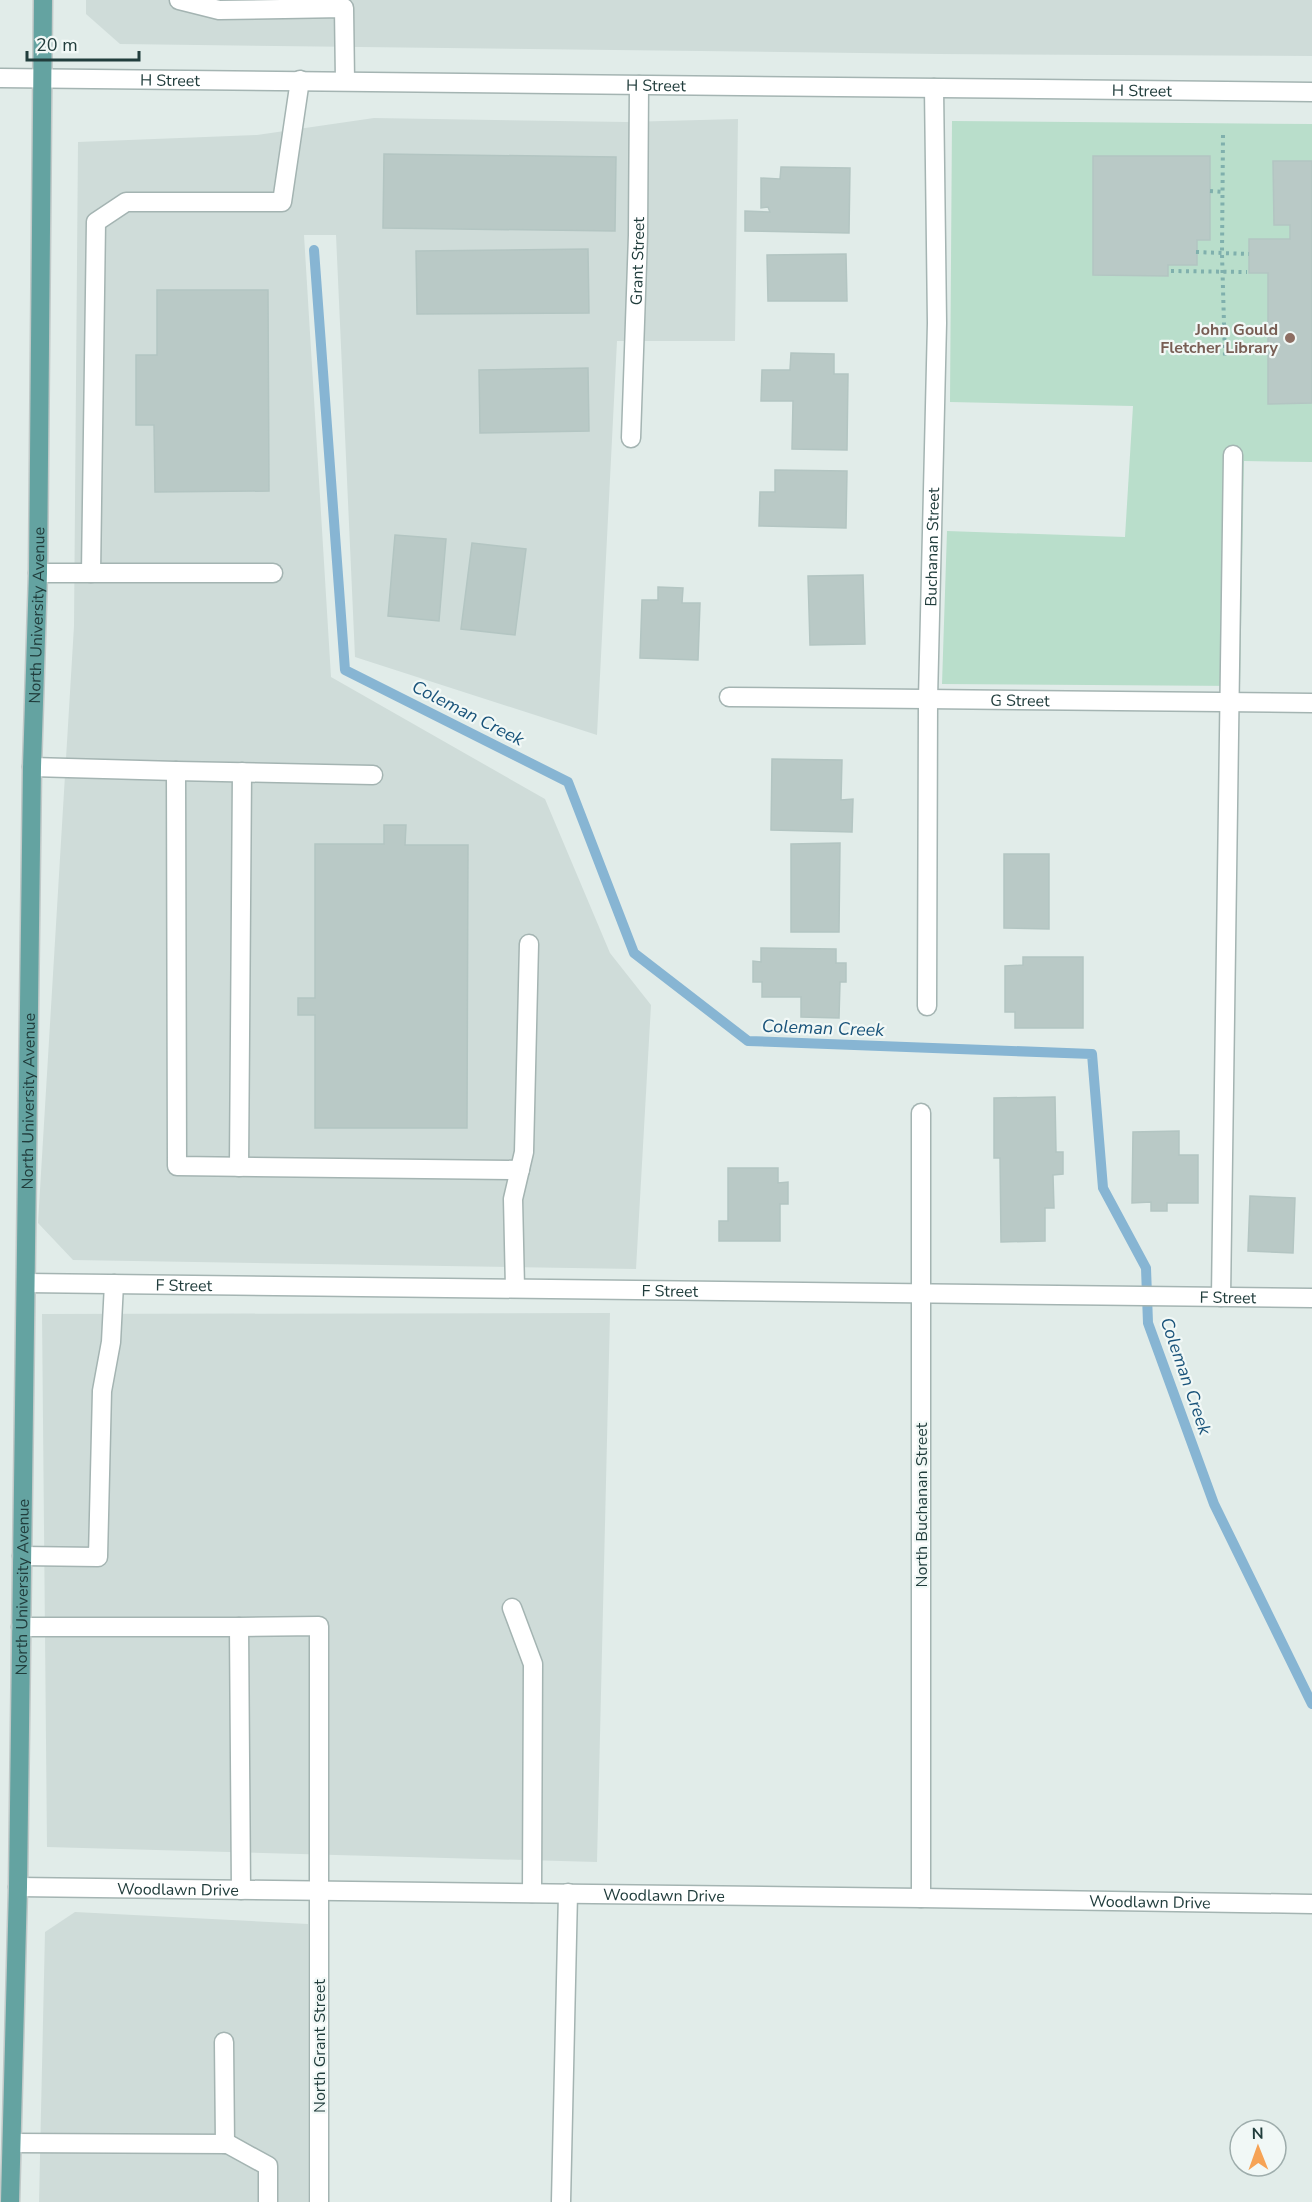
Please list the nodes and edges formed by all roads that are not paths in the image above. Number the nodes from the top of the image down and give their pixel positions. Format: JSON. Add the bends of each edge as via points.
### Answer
{"nodes":[{"id":1,"x":43,"y":0,"type":"edge"},
{"id":2,"x":179,"y":0,"type":"edge"},
{"id":3,"x":0,"y":78,"type":"edge"},
{"id":4,"x":42,"y":78,"type":"junction"},
{"id":5,"x":300,"y":80,"type":"junction"},
{"id":6,"x":345,"y":81,"type":"junction"},
{"id":7,"x":639,"y":85,"type":"junction"},
{"id":8,"x":934,"y":88,"type":"junction"},
{"id":9,"x":1312,"y":92,"type":"edge"},
{"id":10,"x":631,"y":438,"type":"dead end"},
{"id":11,"x":1233,"y":455,"type":"dead end"},
{"id":12,"x":38,"y":573,"type":"junction"},
{"id":13,"x":91,"y":573,"type":"junction"},
{"id":14,"x":273,"y":573,"type":"dead end"},
{"id":15,"x":729,"y":697,"type":"dead end"},
{"id":16,"x":928,"y":699,"type":"junction"},
{"id":17,"x":1229,"y":702,"type":"junction"},
{"id":18,"x":1312,"y":703,"type":"edge"},
{"id":19,"x":32,"y":767,"type":"junction"},
{"id":20,"x":176,"y":771,"type":"junction"},
{"id":21,"x":242,"y":772,"type":"junction"},
{"id":22,"x":373,"y":775,"type":"dead end"},
{"id":23,"x":530,"y":944,"type":"dead end"},
{"id":24,"x":927,"y":1006,"type":"dead end"},
{"id":25,"x":921,"y":1113,"type":"dead end"},
{"id":26,"x":239,"y":1167,"type":"junction"},
{"id":27,"x":520,"y":1170,"type":"junction"},
{"id":28,"x":26,"y":1283,"type":"junction"},
{"id":29,"x":114,"y":1284,"type":"junction"},
{"id":30,"x":515,"y":1288,"type":"junction"},
{"id":31,"x":921,"y":1293,"type":"junction"},
{"id":32,"x":1221,"y":1297,"type":"junction"},
{"id":33,"x":1312,"y":1298,"type":"edge"},
{"id":34,"x":22,"y":1556,"type":"junction"},
{"id":35,"x":512,"y":1608,"type":"dead end"},
{"id":36,"x":21,"y":1627,"type":"junction"},
{"id":37,"x":239,"y":1627,"type":"junction"},
{"id":38,"x":18,"y":1887,"type":"junction"},
{"id":39,"x":241,"y":1890,"type":"junction"},
{"id":40,"x":319,"y":1890,"type":"junction"},
{"id":41,"x":532,"y":1893,"type":"junction"},
{"id":42,"x":568,"y":1893,"type":"junction"},
{"id":43,"x":921,"y":1898,"type":"junction"},
{"id":44,"x":1312,"y":1904,"type":"edge"},
{"id":45,"x":224,"y":2042,"type":"dead end"},
{"id":46,"x":12,"y":2143,"type":"junction"},
{"id":47,"x":225,"y":2144,"type":"junction"},
{"id":48,"x":10,"y":2202,"type":"edge"},
{"id":49,"x":268,"y":2202,"type":"edge"},
{"id":50,"x":319,"y":2202,"type":"edge"},
{"id":51,"x":561,"y":2202,"type":"edge"}],
"edges":[{"from":1,"to":4,"type":"main road","name":"North University Avenue"},
{"from":2,"to":6,"type":"street","via":[[219,10],[344,8]]},
{"from":3,"to":4,"type":"street","name":"H Street"},
{"from":4,"to":5,"type":"street","name":"H Street"},
{"from":4,"to":12,"type":"main road","name":"North University Avenue"},
{"from":5,"to":6,"type":"street","name":"H Street"},
{"from":5,"to":13,"type":"street","via":[[282,202],[126,202],[96,222]]},
{"from":6,"to":7,"type":"street","name":"H Street"},
{"from":7,"to":8,"type":"street","name":"H Street"},
{"from":7,"to":10,"type":"street","name":"Grant Street"},
{"from":8,"to":9,"type":"street","name":"H Street"},
{"from":8,"to":16,"type":"street","name":"Buchanan Street","via":[[937,323]]},
{"from":11,"to":17,"type":"street"},
{"from":12,"to":13,"type":"street"},
{"from":12,"to":19,"type":"main road","name":"North University Avenue"},
{"from":13,"to":14,"type":"street"},
{"from":15,"to":16,"type":"street","name":"G Street"},
{"from":16,"to":17,"type":"street","name":"G Street"},
{"from":16,"to":24,"type":"street","name":"Buchanan Street"},
{"from":17,"to":18,"type":"street","name":"G Street"},
{"from":17,"to":32,"type":"street"},
{"from":19,"to":20,"type":"street"},
{"from":19,"to":28,"type":"main road","name":"North University Avenue"},
{"from":20,"to":21,"type":"street"},
{"from":20,"to":26,"type":"street","via":[[177,1166]]},
{"from":21,"to":22,"type":"street"},
{"from":21,"to":26,"type":"street"},
{"from":23,"to":27,"type":"street","via":[[524,1152]]},
{"from":25,"to":31,"type":"street","name":"North Buchanan Street"},
{"from":26,"to":27,"type":"street"},
{"from":27,"to":30,"type":"street","via":[[513,1199]]},
{"from":28,"to":29,"type":"street","name":"F Street"},
{"from":28,"to":34,"type":"main road","name":"North University Avenue"},
{"from":29,"to":30,"type":"street","name":"F Street"},
{"from":29,"to":34,"type":"street","via":[[111,1342],[102,1391],[98,1557]]},
{"from":30,"to":31,"type":"street","name":"F Street"},
{"from":31,"to":32,"type":"street","name":"F Street"},
{"from":31,"to":43,"type":"street","name":"North Buchanan Street"},
{"from":32,"to":33,"type":"street","name":"F Street"},
{"from":34,"to":36,"type":"main road","name":"North University Avenue"},
{"from":35,"to":41,"type":"street","via":[[533,1664]]},
{"from":36,"to":37,"type":"street"},
{"from":36,"to":38,"type":"main road","name":"North University Avenue"},
{"from":37,"to":39,"type":"street"},
{"from":37,"to":40,"type":"street","name":"North Grant Street","via":[[319,1626]]},
{"from":38,"to":39,"type":"street","name":"Woodlawn Drive"},
{"from":38,"to":46,"type":"main road","name":"North University Avenue"},
{"from":39,"to":40,"type":"street","name":"Woodlawn Drive"},
{"from":40,"to":41,"type":"street","name":"Woodlawn Drive"},
{"from":40,"to":50,"type":"street","name":"North Grant Street"},
{"from":41,"to":42,"type":"street","name":"Woodlawn Drive"},
{"from":42,"to":43,"type":"street","name":"Woodlawn Drive"},
{"from":42,"to":51,"type":"street"},
{"from":43,"to":44,"type":"street","name":"Woodlawn Drive"},
{"from":45,"to":47,"type":"street"},
{"from":46,"to":47,"type":"street"},
{"from":46,"to":48,"type":"main road","name":"North University Avenue"},
{"from":47,"to":49,"type":"street","via":[[268,2166]]}]}
